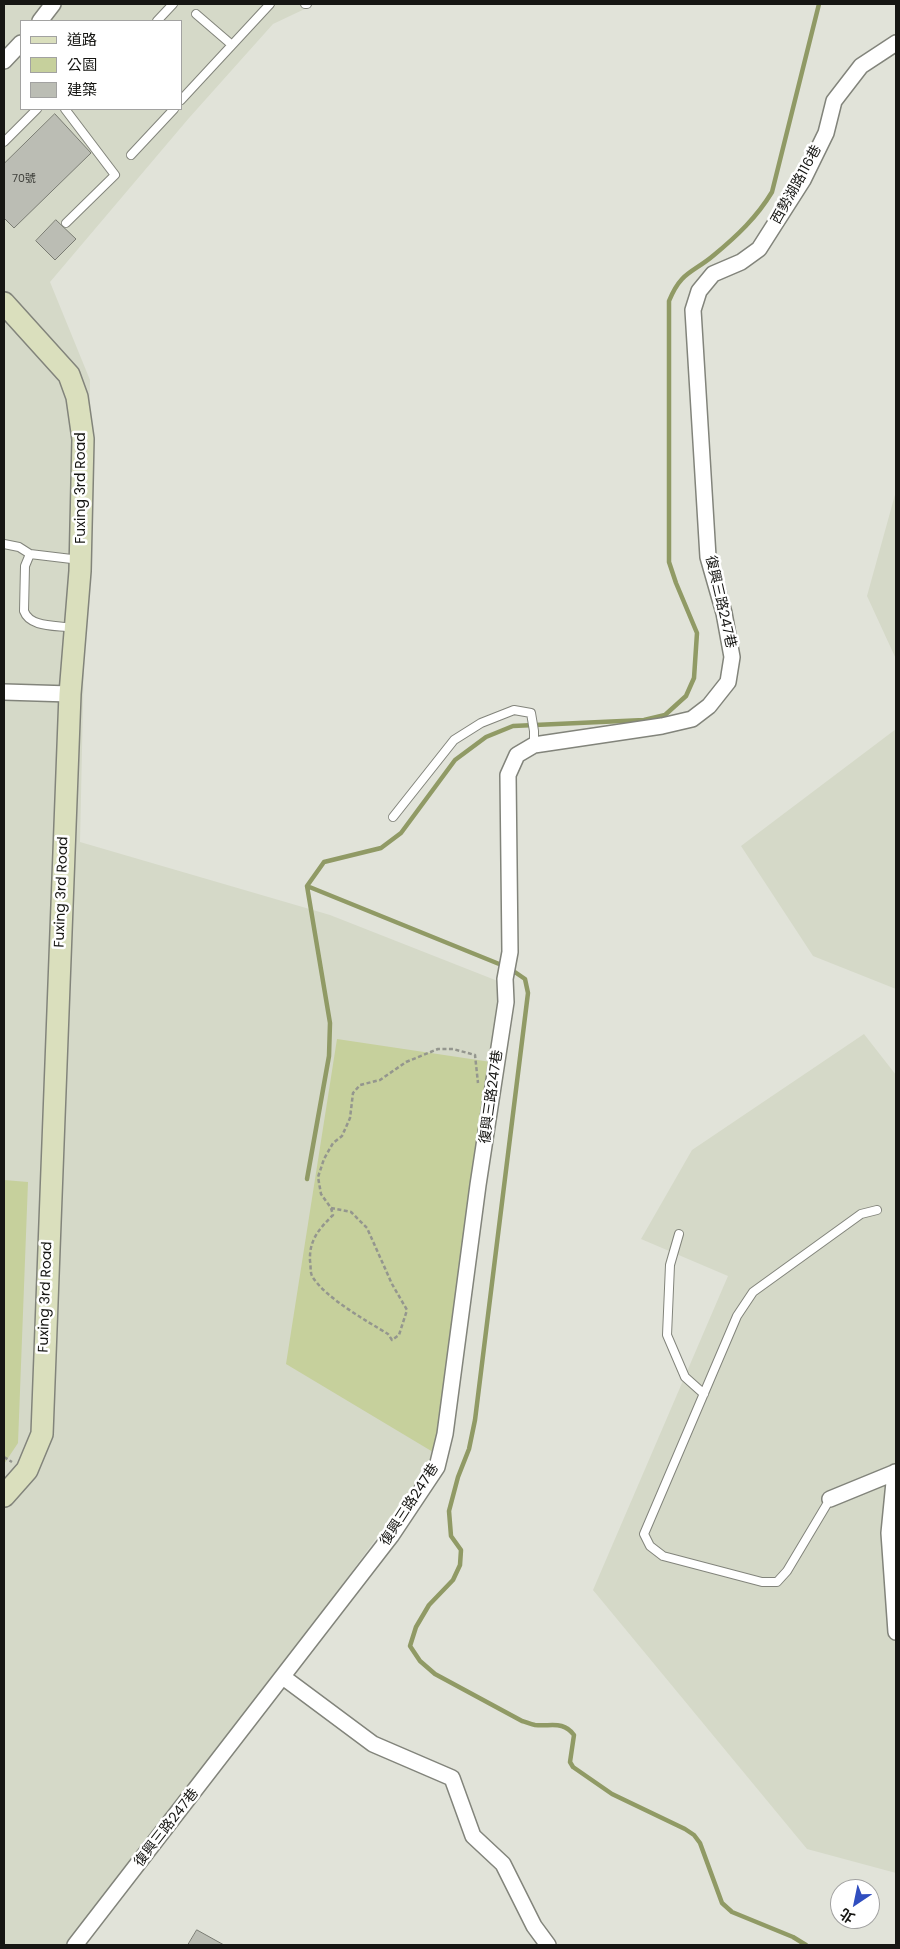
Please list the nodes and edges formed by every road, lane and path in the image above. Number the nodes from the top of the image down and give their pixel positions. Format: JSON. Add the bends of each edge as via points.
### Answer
{"nodes":[{"id":1,"x":53,"y":4,"type":"edge"},
{"id":2,"x":173,"y":4,"type":"edge"},
{"id":3,"x":270,"y":4,"type":"edge"},
{"id":4,"x":196,"y":14,"type":"dead end"},
{"id":5,"x":41,"y":20,"type":"edge"},
{"id":6,"x":158,"y":20,"type":"edge"},
{"id":7,"x":20,"y":43,"type":"edge"},
{"id":8,"x":896,"y":43,"type":"edge"},
{"id":9,"x":232,"y":45,"type":"junction"},
{"id":10,"x":4,"y":61,"type":"edge"},
{"id":11,"x":182,"y":99,"type":"edge"},
{"id":12,"x":36,"y":110,"type":"edge"},
{"id":13,"x":66,"y":110,"type":"edge"},
{"id":14,"x":173,"y":110,"type":"edge"},
{"id":15,"x":4,"y":142,"type":"edge"},
{"id":16,"x":131,"y":156,"type":"dead end"},
{"id":17,"x":66,"y":223,"type":"dead end"},
{"id":18,"x":699,"y":291,"type":"joint"},
{"id":19,"x":4,"y":303,"type":"edge"},
{"id":20,"x":4,"y":544,"type":"edge"},
{"id":21,"x":30,"y":554,"type":"junction"},
{"id":22,"x":80,"y":560,"type":"junction"},
{"id":23,"x":75,"y":628,"type":"junction"},
{"id":24,"x":4,"y":692,"type":"edge"},
{"id":25,"x":70,"y":694,"type":"junction"},
{"id":26,"x":534,"y":738,"type":"junction"},
{"id":27,"x":393,"y":817,"type":"dead end"},
{"id":28,"x":478,"y":1089,"type":"dead end"},
{"id":29,"x":331,"y":1208,"type":"junction"},
{"id":30,"x":877,"y":1210,"type":"dead end"},
{"id":31,"x":679,"y":1234,"type":"dead end"},
{"id":32,"x":704,"y":1394,"type":"junction"},
{"id":33,"x":896,"y":1472,"type":"edge"},
{"id":34,"x":4,"y":1496,"type":"edge"},
{"id":35,"x":830,"y":1499,"type":"joint"},
{"id":36,"x":896,"y":1632,"type":"edge"},
{"id":37,"x":283,"y":1677,"type":"junction"},
{"id":38,"x":75,"y":1945,"type":"edge"},
{"id":39,"x":548,"y":1945,"type":"edge"}],
"edges":[{"from":1,"to":5,"type":"street"},
{"from":2,"to":6,"type":"lane"},
{"from":3,"to":9,"type":"lane"},
{"from":4,"to":9,"type":"lane"},
{"from":7,"to":10,"type":"street"},
{"from":8,"to":18,"type":"street","name":"西勢湖路116巷","via":[[861,66],[834,101],[826,133],[803,180],[759,249],[741,262],[713,274]]},
{"from":9,"to":11,"type":"lane"},
{"from":12,"to":15,"type":"lane"},
{"from":13,"to":17,"type":"lane","via":[[114,175]]},
{"from":14,"to":16,"type":"lane"},
{"from":18,"to":26,"type":"street","name":"復興三路247巷","via":[[693,310],[708,557],[732,657],[728,682],[709,706],[692,719],[662,726]]},
{"from":19,"to":22,"type":"street","name":"Fuxing 3rd Road","via":[[68,375],[77,397],[83,439]]},
{"from":20,"to":21,"type":"lane","via":[[19,547]]},
{"from":21,"to":22,"type":"lane"},
{"from":21,"to":23,"type":"lane","via":[[25,566],[26,617],[34,622]]},
{"from":22,"to":23,"type":"street","name":"Fuxing 3rd Road"},
{"from":23,"to":25,"type":"street","name":"Fuxing 3rd Road"},
{"from":24,"to":25,"type":"street"},
{"from":25,"to":34,"type":"street","name":"Fuxing 3rd Road","via":[[42,1434],[27,1470]]},
{"from":26,"to":27,"type":"lane","via":[[530,713],[514,710],[481,723],[454,740]]},
{"from":26,"to":37,"type":"street","name":"復興三路247巷","via":[[517,755],[508,775],[510,952],[505,979],[506,1002],[445,1434],[437,1467],[392,1536]]},
{"from":28,"to":29,"type":"path","via":[[475,1055],[453,1049],[438,1049],[406,1062],[380,1080],[360,1085],[353,1093],[350,1118],[342,1136],[333,1143],[318,1177],[321,1194]]},
{"from":29,"to":29,"type":"path","via":[[333,1215],[319,1228],[311,1244],[311,1275],[323,1289],[392,1340],[399,1335],[407,1310],[367,1228],[351,1212]]},
{"from":30,"to":32,"type":"lane","via":[[861,1214],[753,1292],[736,1316]]},
{"from":31,"to":32,"type":"lane","via":[[670,1265],[667,1334],[685,1377]]},
{"from":32,"to":35,"type":"lane","via":[[644,1534],[650,1546],[663,1556],[762,1582],[778,1582]]},
{"from":33,"to":35,"type":"street"},
{"from":33,"to":36,"type":"street","via":[[889,1533]]},
{"from":37,"to":38,"type":"street","name":"復興三路247巷"},
{"from":37,"to":39,"type":"street","via":[[373,1744],[452,1778],[473,1836],[503,1864],[534,1926]]}]}
